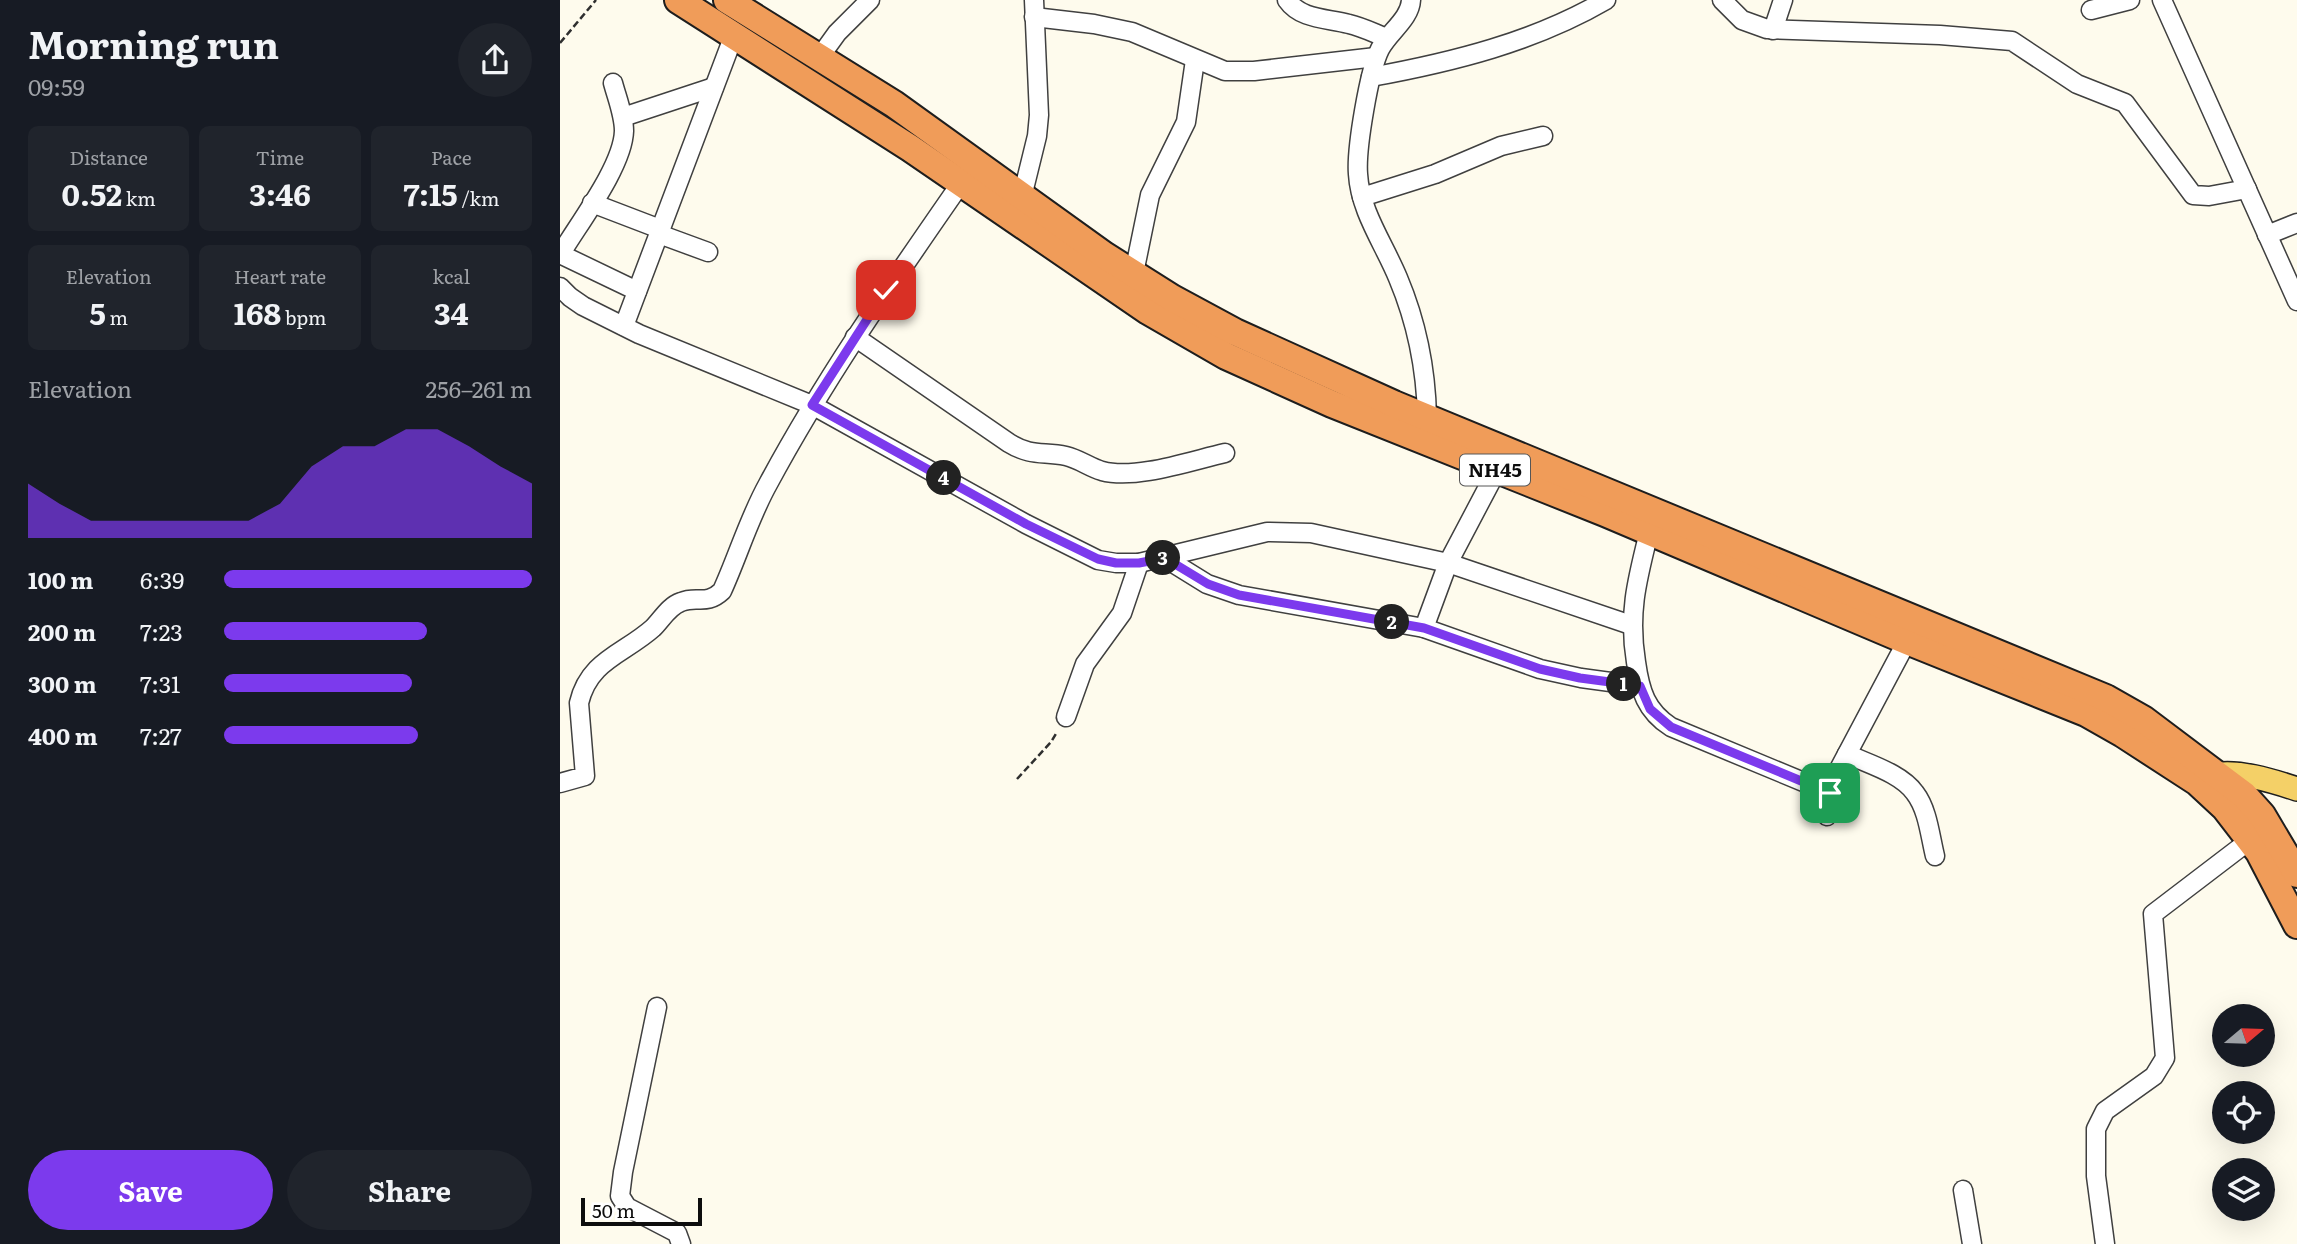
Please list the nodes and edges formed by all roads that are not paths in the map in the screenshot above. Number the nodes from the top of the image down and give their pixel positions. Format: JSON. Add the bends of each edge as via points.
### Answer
{"nodes":[{"id":1,"x":678,"y":0,"type":"edge"},
{"id":2,"x":727,"y":0,"type":"edge"},
{"id":3,"x":870,"y":0,"type":"edge"},
{"id":4,"x":1287,"y":0,"type":"edge"},
{"id":5,"x":1411,"y":0,"type":"edge"},
{"id":6,"x":1606,"y":0,"type":"edge"},
{"id":7,"x":1723,"y":0,"type":"edge"},
{"id":8,"x":1783,"y":0,"type":"edge"},
{"id":9,"x":2130,"y":0,"type":"edge"},
{"id":10,"x":2162,"y":0,"type":"edge"},
{"id":11,"x":1034,"y":8,"type":"edge"},
{"id":12,"x":2091,"y":10,"type":"dead end"},
{"id":13,"x":1773,"y":30,"type":"junction"},
{"id":14,"x":734,"y":35,"type":"junction"},
{"id":15,"x":1387,"y":38,"type":"junction"},
{"id":16,"x":1376,"y":57,"type":"junction"},
{"id":17,"x":819,"y":58,"type":"junction"},
{"id":18,"x":1195,"y":60,"type":"junction"},
{"id":19,"x":1371,"y":77,"type":"junction"},
{"id":20,"x":613,"y":83,"type":"dead end"},
{"id":21,"x":714,"y":87,"type":"junction"},
{"id":22,"x":622,"y":117,"type":"junction"},
{"id":23,"x":1543,"y":136,"type":"dead end"},
{"id":24,"x":961,"y":183,"type":"junction"},
{"id":25,"x":2247,"y":189,"type":"junction"},
{"id":26,"x":1022,"y":197,"type":"junction"},
{"id":27,"x":1362,"y":197,"type":"junction"},
{"id":28,"x":592,"y":203,"type":"junction"},
{"id":29,"x":2297,"y":223,"type":"edge"},
{"id":30,"x":659,"y":232,"type":"junction"},
{"id":31,"x":2267,"y":235,"type":"junction"},
{"id":32,"x":708,"y":252,"type":"dead end"},
{"id":33,"x":560,"y":255,"type":"edge"},
{"id":34,"x":1134,"y":273,"type":"junction"},
{"id":35,"x":560,"y":287,"type":"edge"},
{"id":36,"x":638,"y":291,"type":"junction"},
{"id":37,"x":2297,"y":301,"type":"edge"},
{"id":38,"x":624,"y":326,"type":"junction"},
{"id":39,"x":855,"y":337,"type":"junction"},
{"id":40,"x":812,"y":405,"type":"junction"},
{"id":41,"x":1427,"y":417,"type":"junction"},
{"id":42,"x":1225,"y":453,"type":"dead end"},
{"id":43,"x":1497,"y":470,"type":"junction"},
{"id":44,"x":1649,"y":532,"type":"junction"},
{"id":45,"x":1165,"y":558,"type":"junction"},
{"id":46,"x":1139,"y":563,"type":"junction"},
{"id":47,"x":1448,"y":563,"type":"junction"},
{"id":48,"x":1631,"y":625,"type":"junction"},
{"id":49,"x":1424,"y":628,"type":"junction"},
{"id":50,"x":1907,"y":641,"type":"junction"},
{"id":51,"x":1640,"y":686,"type":"junction"},
{"id":52,"x":1066,"y":717,"type":"road end"},
{"id":53,"x":1847,"y":754,"type":"junction"},
{"id":54,"x":2207,"y":778,"type":"junction"},
{"id":55,"x":560,"y":783,"type":"edge"},
{"id":56,"x":2297,"y":789,"type":"edge"},
{"id":57,"x":1830,"y":793,"type":"junction"},
{"id":58,"x":1827,"y":816,"type":"dead end"},
{"id":59,"x":2250,"y":840,"type":"junction"},
{"id":60,"x":1935,"y":856,"type":"dead end"},
{"id":61,"x":2297,"y":874,"type":"edge"},
{"id":62,"x":2297,"y":925,"type":"edge"},
{"id":63,"x":657,"y":1007,"type":"dead end"},
{"id":64,"x":1963,"y":1189,"type":"dead end"},
{"id":65,"x":681,"y":1244,"type":"edge"},
{"id":66,"x":1972,"y":1244,"type":"edge"},
{"id":67,"x":2105,"y":1244,"type":"edge"}],
"edges":[{"from":1,"to":14,"type":"highway","number":"NH45"},
{"from":2,"to":17,"type":"highway","number":"NH45"},
{"from":3,"to":17,"type":"street"},
{"from":4,"to":15,"type":"street","via":[[1306,15],[1345,22]]},
{"from":5,"to":15,"type":"street","via":[[1408,12]]},
{"from":6,"to":19,"type":"street","via":[[1501,46]]},
{"from":7,"to":13,"type":"street","via":[[1742,20]]},
{"from":8,"to":13,"type":"street"},
{"from":9,"to":12,"type":"street"},
{"from":10,"to":25,"type":"street"},
{"from":11,"to":18,"type":"street","via":[[1149,38]]},
{"from":11,"to":26,"type":"street","via":[[1039,114]]},
{"from":13,"to":25,"type":"street","via":[[2012,41],[2077,84],[2125,103],[2193,195]]},
{"from":14,"to":21,"type":"street"},
{"from":14,"to":24,"type":"highway","number":"NH45"},
{"from":15,"to":16,"type":"street"},
{"from":16,"to":18,"type":"street","via":[[1237,72]]},
{"from":16,"to":19,"type":"street"},
{"from":17,"to":26,"type":"highway","number":"NH45","via":[[894,104]]},
{"from":18,"to":34,"type":"street","via":[[1186,122],[1150,195]]},
{"from":19,"to":27,"type":"street","via":[[1358,156]]},
{"from":20,"to":22,"type":"street"},
{"from":21,"to":22,"type":"street"},
{"from":21,"to":30,"type":"street"},
{"from":22,"to":28,"type":"street","via":[[621,150]]},
{"from":23,"to":27,"type":"street","via":[[1502,146]]},
{"from":24,"to":39,"type":"street"},
{"from":24,"to":43,"type":"highway","number":"NH45","via":[[1148,311],[1226,356]]},
{"from":25,"to":31,"type":"street"},
{"from":26,"to":34,"type":"highway","number":"NH45"},
{"from":27,"to":41,"type":"street","via":[[1413,318],[1423,359]]},
{"from":28,"to":30,"type":"street"},
{"from":28,"to":33,"type":"street"},
{"from":29,"to":31,"type":"street"},
{"from":30,"to":32,"type":"street"},
{"from":30,"to":36,"type":"street"},
{"from":31,"to":37,"type":"street"},
{"from":33,"to":36,"type":"street"},
{"from":34,"to":41,"type":"highway","number":"NH45","via":[[1235,332]]},
{"from":35,"to":38,"type":"street","via":[[583,306]]},
{"from":36,"to":38,"type":"street"},
{"from":38,"to":40,"type":"street"},
{"from":39,"to":40,"type":"street"},
{"from":39,"to":42,"type":"street","via":[[1009,443],[1031,453],[1067,456],[1116,473]]},
{"from":40,"to":46,"type":"street","via":[[1071,548],[1116,563]]},
{"from":40,"to":55,"type":"street","via":[[763,494],[722,591],[710,599],[676,604],[654,627],[592,673],[579,703],[585,776]]},
{"from":41,"to":54,"type":"highway","number":"NH45","via":[[2106,698],[2143,719]]},
{"from":43,"to":44,"type":"highway","number":"NH45"},
{"from":43,"to":47,"type":"street"},
{"from":44,"to":48,"type":"street"},
{"from":44,"to":50,"type":"highway","number":"NH45"},
{"from":45,"to":46,"type":"street"},
{"from":45,"to":47,"type":"street","via":[[1244,536],[1288,531],[1345,538]]},
{"from":45,"to":49,"type":"street","via":[[1208,584],[1239,595]]},
{"from":46,"to":52,"type":"street","via":[[1122,613],[1085,664]]},
{"from":47,"to":48,"type":"street"},
{"from":47,"to":49,"type":"street"},
{"from":48,"to":51,"type":"street"},
{"from":49,"to":51,"type":"street","via":[[1540,669]]},
{"from":50,"to":53,"type":"street"},
{"from":50,"to":54,"type":"highway","number":"NH45","via":[[2086,713]]},
{"from":51,"to":57,"type":"street","via":[[1650,709],[1671,727]]},
{"from":53,"to":57,"type":"street"},
{"from":53,"to":60,"type":"street","via":[[1895,777],[1914,792]]},
{"from":54,"to":56,"type":"main road","via":[[2251,777]]},
{"from":54,"to":59,"type":"highway","number":"NH45"},
{"from":54,"to":61,"type":"highway","number":"NH45","via":[[2244,795],[2262,815]]},
{"from":57,"to":58,"type":"street"},
{"from":59,"to":62,"type":"highway","number":"NH45"},
{"from":59,"to":67,"type":"street","via":[[2153,914],[2165,1058],[2154,1076],[2105,1111],[2096,1129],[2096,1176]]},
{"from":63,"to":65,"type":"street","via":[[620,1196],[627,1207],[677,1233]]},
{"from":64,"to":66,"type":"street"}]}
